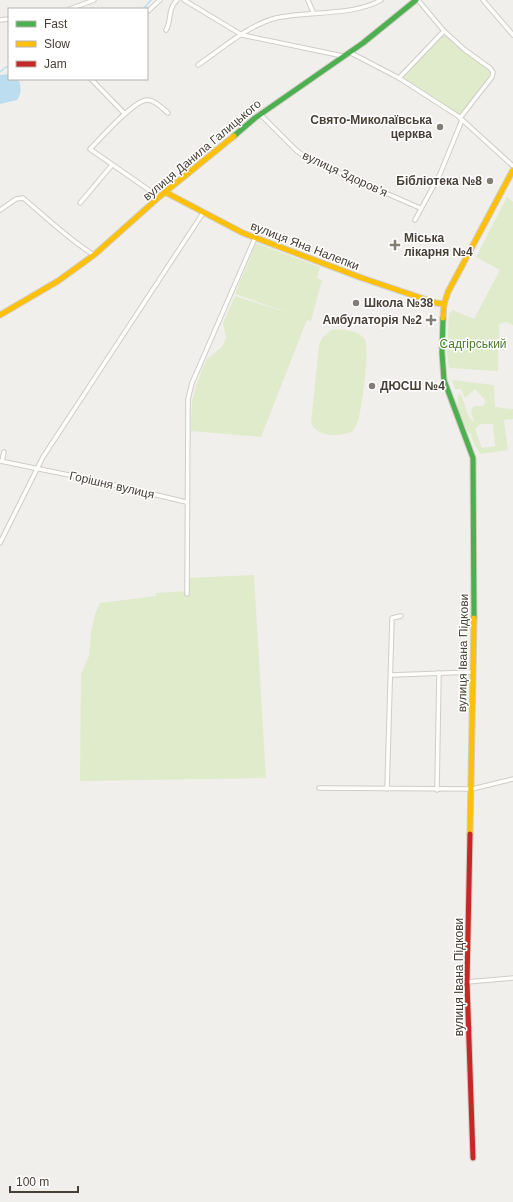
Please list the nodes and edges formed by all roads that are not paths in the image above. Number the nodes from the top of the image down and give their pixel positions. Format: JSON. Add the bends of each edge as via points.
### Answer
{"nodes":[{"id":1,"x":94,"y":0,"type":"edge"},
{"id":2,"x":160,"y":0,"type":"edge"},
{"id":3,"x":177,"y":0,"type":"edge"},
{"id":4,"x":184,"y":0,"type":"edge"},
{"id":5,"x":308,"y":0,"type":"edge"},
{"id":6,"x":381,"y":0,"type":"edge"},
{"id":7,"x":416,"y":0,"type":"edge"},
{"id":8,"x":483,"y":0,"type":"edge"},
{"id":9,"x":73,"y":8,"type":"edge"},
{"id":10,"x":148,"y":11,"type":"edge"},
{"id":11,"x":313,"y":12,"type":"junction"},
{"id":12,"x":166,"y":30,"type":"dead end"},
{"id":13,"x":444,"y":31,"type":"junction"},
{"id":14,"x":242,"y":35,"type":"junction"},
{"id":15,"x":513,"y":35,"type":"edge"},
{"id":16,"x":349,"y":52,"type":"junction"},
{"id":17,"x":343,"y":56,"type":"junction"},
{"id":18,"x":198,"y":65,"type":"dead end"},
{"id":19,"x":399,"y":78,"type":"junction"},
{"id":20,"x":92,"y":80,"type":"edge"},
{"id":21,"x":168,"y":113,"type":"dead end"},
{"id":22,"x":125,"y":114,"type":"junction"},
{"id":23,"x":260,"y":114,"type":"junction"},
{"id":24,"x":461,"y":119,"type":"junction"},
{"id":25,"x":112,"y":165,"type":"junction"},
{"id":26,"x":513,"y":166,"type":"edge"},
{"id":27,"x":513,"y":170,"type":"edge"},
{"id":28,"x":165,"y":192,"type":"junction"},
{"id":29,"x":159,"y":197,"type":"junction"},
{"id":30,"x":80,"y":203,"type":"dead end"},
{"id":31,"x":420,"y":208,"type":"junction"},
{"id":32,"x":0,"y":210,"type":"edge"},
{"id":33,"x":203,"y":213,"type":"junction"},
{"id":34,"x":414,"y":220,"type":"dead end"},
{"id":35,"x":255,"y":238,"type":"junction"},
{"id":36,"x":94,"y":255,"type":"junction"},
{"id":37,"x":444,"y":304,"type":"junction"},
{"id":38,"x":0,"y":314,"type":"edge"},
{"id":39,"x":4,"y":452,"type":"dead end"},
{"id":40,"x":1,"y":461,"type":"edge"},
{"id":41,"x":37,"y":469,"type":"junction"},
{"id":42,"x":186,"y":502,"type":"junction"},
{"id":43,"x":0,"y":543,"type":"edge"},
{"id":44,"x":187,"y":594,"type":"dead end"},
{"id":45,"x":401,"y":616,"type":"dead end"},
{"id":46,"x":473,"y":672,"type":"junction"},
{"id":47,"x":439,"y":673,"type":"junction"},
{"id":48,"x":391,"y":675,"type":"junction"},
{"id":49,"x":513,"y":779,"type":"edge"},
{"id":50,"x":319,"y":788,"type":"dead end"},
{"id":51,"x":472,"y":789,"type":"junction"},
{"id":52,"x":387,"y":790,"type":"junction"},
{"id":53,"x":437,"y":790,"type":"junction"},
{"id":54,"x":513,"y":978,"type":"edge"},
{"id":55,"x":467,"y":982,"type":"junction"},
{"id":56,"x":473,"y":1158,"type":"dead end"}],
"edges":[{"from":1,"to":9,"type":"street"},
{"from":2,"to":10,"type":"street"},
{"from":3,"to":12,"type":"street","via":[[169,14]]},
{"from":4,"to":14,"type":"street"},
{"from":5,"to":11,"type":"street"},
{"from":6,"to":11,"type":"street","via":[[349,10]]},
{"from":7,"to":13,"type":"street"},
{"from":7,"to":16,"type":"street","name":"вулиця Данила Галицького"},
{"from":8,"to":15,"type":"street"},
{"from":11,"to":14,"type":"street","via":[[276,18]]},
{"from":13,"to":19,"type":"street"},
{"from":13,"to":24,"type":"street","via":[[492,72],[492,78]]},
{"from":14,"to":17,"type":"street"},
{"from":14,"to":18,"type":"street"},
{"from":16,"to":17,"type":"street","name":"вулиця Данила Галицького"},
{"from":16,"to":19,"type":"street"},
{"from":17,"to":23,"type":"street","name":"вулиця Данила Галицького"},
{"from":19,"to":24,"type":"street"},
{"from":20,"to":22,"type":"street"},
{"from":21,"to":22,"type":"street","via":[[158,104],[143,100]]},
{"from":22,"to":25,"type":"street","via":[[90,149]]},
{"from":23,"to":28,"type":"street","name":"вулиця Данила Галицького"},
{"from":23,"to":31,"type":"street","name":"вулиця Здоровʼя","via":[[296,151],[308,159]]},
{"from":24,"to":26,"type":"street"},
{"from":24,"to":31,"type":"street","via":[[440,174]]},
{"from":25,"to":29,"type":"street"},
{"from":25,"to":30,"type":"street"},
{"from":27,"to":37,"type":"street","name":"вулиця Івана Підкови","via":[[453,281]]},
{"from":28,"to":29,"type":"street","name":"вулиця Данила Галицького"},
{"from":28,"to":33,"type":"street","name":"вулиця Яна Налепки"},
{"from":29,"to":36,"type":"street","name":"вулиця Данила Галицького"},
{"from":31,"to":34,"type":"street"},
{"from":32,"to":36,"type":"street","via":[[16,199],[23,198],[76,244]]},
{"from":33,"to":35,"type":"street","name":"вулиця Яна Налепки"},
{"from":33,"to":41,"type":"street"},
{"from":35,"to":37,"type":"street","name":"вулиця Яна Налепки","via":[[362,278]]},
{"from":35,"to":42,"type":"street","via":[[192,383],[188,399]]},
{"from":36,"to":38,"type":"street","name":"вулиця Данила Галицького","via":[[58,281]]},
{"from":37,"to":46,"type":"street","name":"вулиця Івана Підкови","via":[[444,380],[473,458]]},
{"from":39,"to":40,"type":"street"},
{"from":40,"to":41,"type":"street","name":"Горішня вулиця"},
{"from":41,"to":42,"type":"street","name":"Горішня вулиця"},
{"from":41,"to":43,"type":"street"},
{"from":42,"to":44,"type":"street"},
{"from":45,"to":48,"type":"street","via":[[392,618]]},
{"from":46,"to":47,"type":"street"},
{"from":46,"to":51,"type":"street","name":"вулиця Івана Підкови"},
{"from":47,"to":48,"type":"street"},
{"from":47,"to":53,"type":"street"},
{"from":48,"to":52,"type":"street"},
{"from":49,"to":51,"type":"street"},
{"from":50,"to":52,"type":"street"},
{"from":51,"to":53,"type":"street"},
{"from":51,"to":55,"type":"street","name":"вулиця Івана Підкови"},
{"from":52,"to":53,"type":"street"},
{"from":54,"to":55,"type":"street"},
{"from":55,"to":56,"type":"street","name":"вулиця Івана Підкови"}]}
